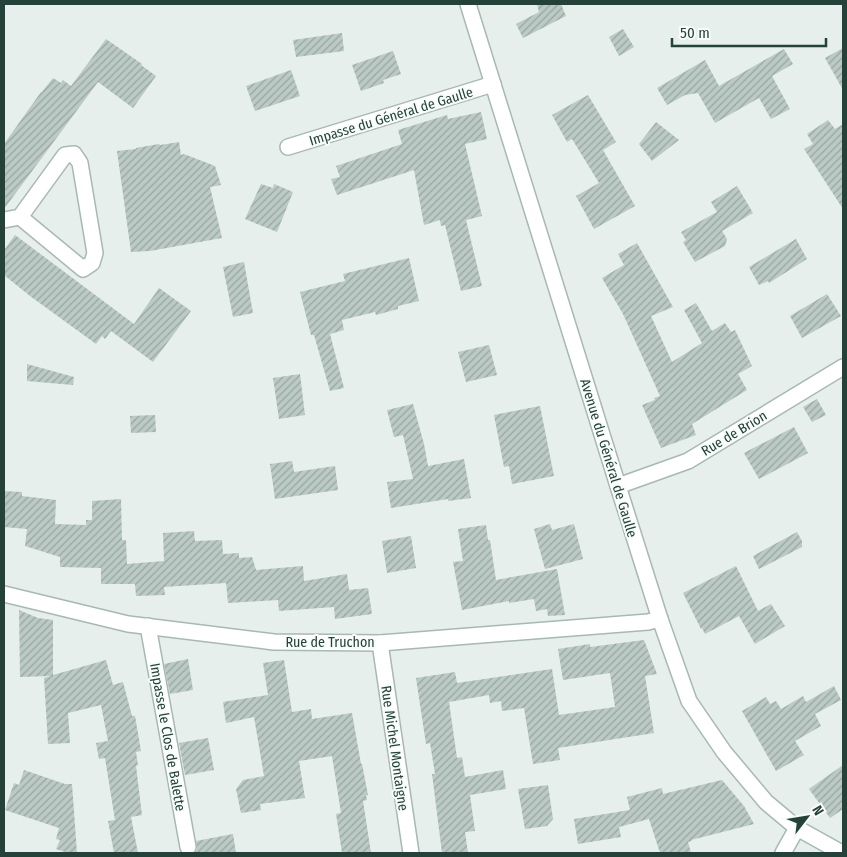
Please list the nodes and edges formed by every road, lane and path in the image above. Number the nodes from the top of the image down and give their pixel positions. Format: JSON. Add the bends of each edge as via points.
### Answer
{"nodes":[{"id":1,"x":468,"y":4,"type":"edge"},
{"id":2,"x":493,"y":84,"type":"junction"},
{"id":3,"x":288,"y":147,"type":"dead end"},
{"id":4,"x":20,"y":217,"type":"junction"},
{"id":5,"x":4,"y":220,"type":"edge"},
{"id":6,"x":843,"y":367,"type":"edge"},
{"id":7,"x":618,"y":486,"type":"junction"},
{"id":8,"x":4,"y":594,"type":"edge"},
{"id":9,"x":660,"y":619,"type":"junction"},
{"id":10,"x":148,"y":626,"type":"junction"},
{"id":11,"x":380,"y":642,"type":"junction"},
{"id":12,"x":797,"y":828,"type":"junction"},
{"id":13,"x":188,"y":847,"type":"dead end"},
{"id":14,"x":411,"y":853,"type":"edge"},
{"id":15,"x":783,"y":853,"type":"edge"},
{"id":16,"x":842,"y":853,"type":"edge"}],
"edges":[{"from":1,"to":2,"type":"street","name":"Avenue du Général de Gaulle"},
{"from":2,"to":3,"type":"street","name":"Impasse du Général de Gaulle"},
{"from":2,"to":7,"type":"street","name":"Avenue du Général de Gaulle"},
{"from":4,"to":4,"type":"street","via":[[83,269],[92,263],[95,253],[80,164],[74,154],[65,155]]},
{"from":4,"to":5,"type":"street"},
{"from":6,"to":7,"type":"street","name":"Rue de Brion","via":[[688,461]]},
{"from":7,"to":9,"type":"street","name":"Avenue du Général de Gaulle"},
{"from":8,"to":10,"type":"street","name":"Rue de Truchon"},
{"from":9,"to":11,"type":"street","name":"Rue de Truchon"},
{"from":9,"to":12,"type":"street","name":"Avenue du Général de Gaulle","via":[[689,701],[724,752],[766,802]]},
{"from":10,"to":11,"type":"street","name":"Rue de Truchon","via":[[274,642]]},
{"from":10,"to":13,"type":"street","name":"Impasse le Clos de Balette"},
{"from":11,"to":14,"type":"street","name":"Rue Michel Montaigne"},
{"from":12,"to":15,"type":"street"},
{"from":12,"to":16,"type":"street","name":"Avenue du Général de Gaulle"}]}
